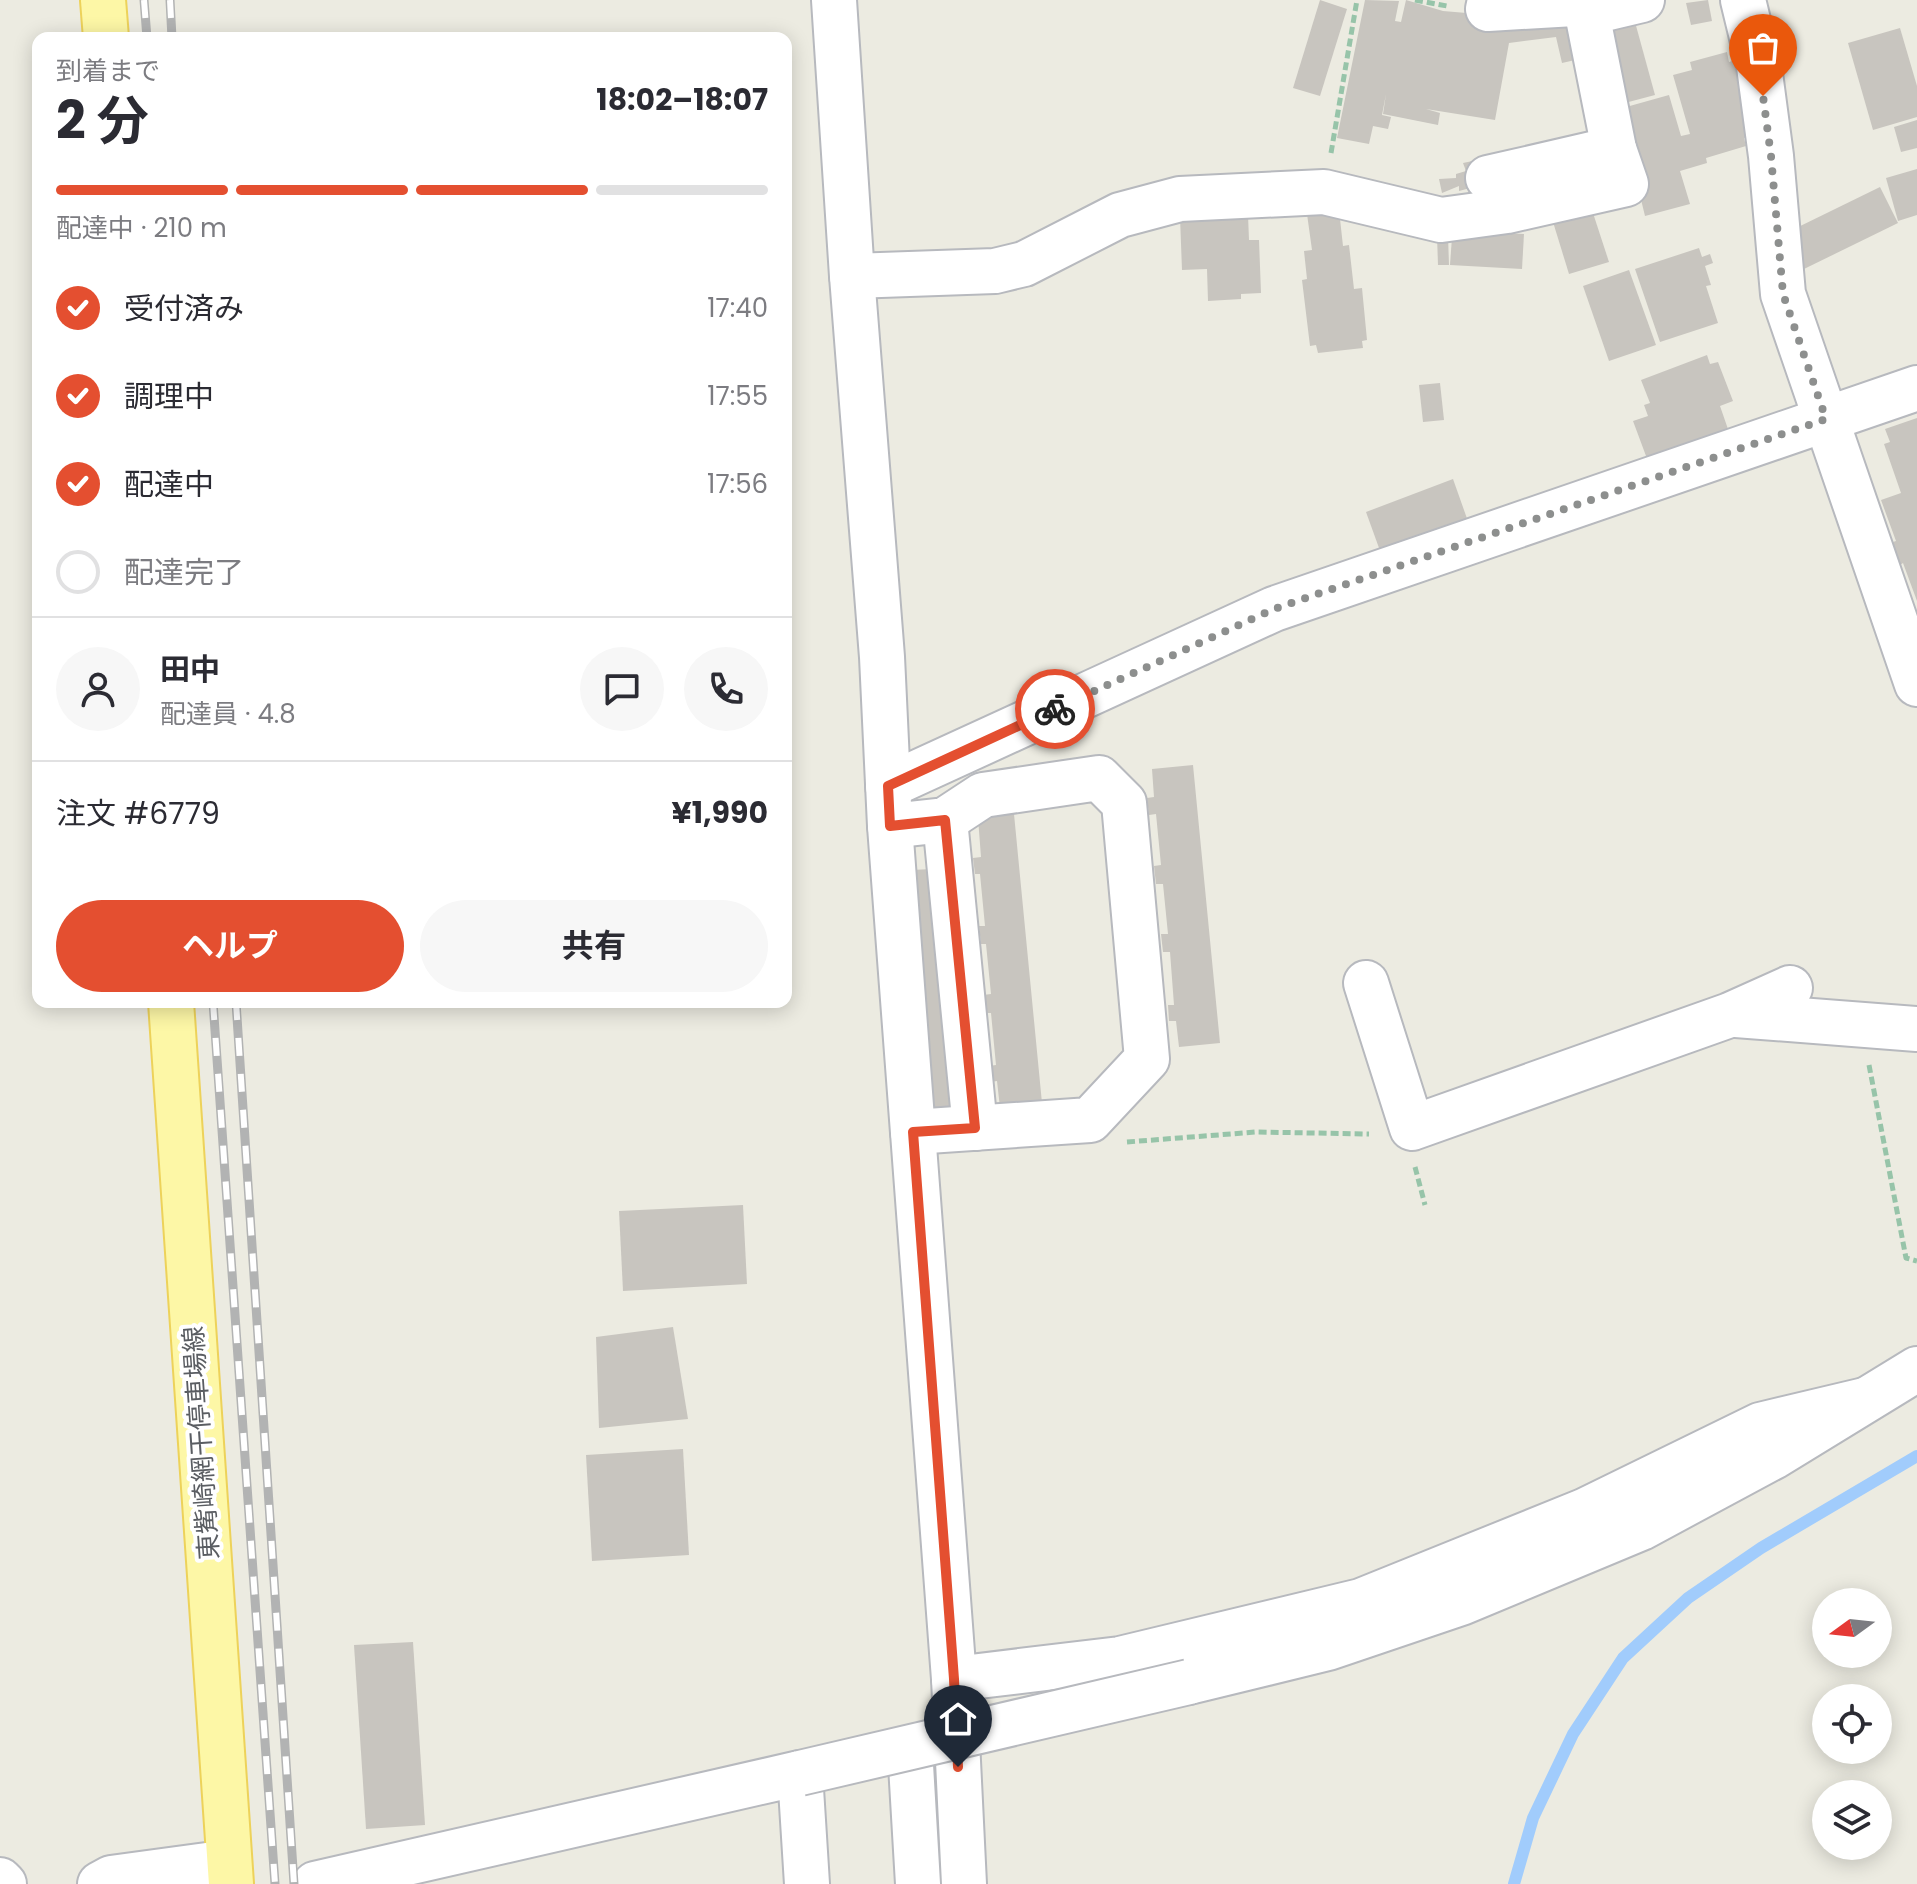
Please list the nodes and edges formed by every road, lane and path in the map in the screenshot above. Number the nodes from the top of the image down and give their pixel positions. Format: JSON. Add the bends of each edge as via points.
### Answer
{"nodes":[{"id":1,"x":103,"y":0,"type":"edge"},
{"id":2,"x":834,"y":0,"type":"edge"},
{"id":3,"x":1357,"y":0,"type":"edge"},
{"id":4,"x":1490,"y":0,"type":"edge"},
{"id":5,"x":1642,"y":0,"type":"edge"},
{"id":6,"x":1743,"y":0,"type":"edge"},
{"id":7,"x":1587,"y":13,"type":"junction"},
{"id":8,"x":106,"y":32,"type":"edge"},
{"id":9,"x":1614,"y":149,"type":"junction"},
{"id":10,"x":1488,"y":178,"type":"dead end"},
{"id":11,"x":1324,"y":192,"type":"junction"},
{"id":12,"x":852,"y":276,"type":"junction"},
{"id":13,"x":1917,"y":388,"type":"edge"},
{"id":14,"x":1826,"y":419,"type":"junction"},
{"id":15,"x":1917,"y":684,"type":"edge"},
{"id":16,"x":889,"y":806,"type":"junction"},
{"id":17,"x":945,"y":820,"type":"junction"},
{"id":18,"x":1366,"y":983,"type":"dead end"},
{"id":19,"x":1790,"y":988,"type":"dead end"},
{"id":20,"x":171,"y":1008,"type":"edge"},
{"id":21,"x":1730,"y":1015,"type":"junction"},
{"id":22,"x":1861,"y":1025,"type":"junction"},
{"id":23,"x":1917,"y":1029,"type":"edge"},
{"id":24,"x":975,"y":1128,"type":"junction"},
{"id":25,"x":913,"y":1132,"type":"junction"},
{"id":26,"x":1376,"y":1134,"type":"dead end"},
{"id":27,"x":1119,"y":1142,"type":"dead end"},
{"id":28,"x":1917,"y":1261,"type":"edge"},
{"id":29,"x":1917,"y":1369,"type":"edge"},
{"id":30,"x":1865,"y":1400,"type":"junction"},
{"id":31,"x":954,"y":1679,"type":"junction"},
{"id":32,"x":910,"y":1748,"type":"junction"},
{"id":33,"x":800,"y":1773,"type":"junction"},
{"id":34,"x":230,"y":1873,"type":"edge"},
{"id":35,"x":100,"y":1884,"type":"edge"},
{"id":36,"x":315,"y":1884,"type":"edge"},
{"id":37,"x":807,"y":1884,"type":"edge"},
{"id":38,"x":918,"y":1884,"type":"edge"},
{"id":39,"x":964,"y":1884,"type":"edge"}],
"edges":[{"from":1,"to":8,"type":"main road"},
{"from":2,"to":12,"type":"street"},
{"from":3,"to":11,"type":"path"},
{"from":4,"to":7,"type":"street","via":[[1488,9],[1574,4]]},
{"from":5,"to":7,"type":"street"},
{"from":6,"to":14,"type":"street","via":[[1759,66],[1783,294]]},
{"from":7,"to":9,"type":"street"},
{"from":9,"to":10,"type":"street"},
{"from":9,"to":11,"type":"street","via":[[1626,184],[1507,211],[1441,220]]},
{"from":11,"to":12,"type":"street","via":[[1180,199],[1120,215],[1024,264],[995,271]]},
{"from":12,"to":16,"type":"street"},
{"from":13,"to":14,"type":"street"},
{"from":14,"to":15,"type":"street"},
{"from":14,"to":16,"type":"street","via":[[1274,609]]},
{"from":16,"to":17,"type":"street"},
{"from":16,"to":25,"type":"street"},
{"from":17,"to":24,"type":"street"},
{"from":17,"to":24,"type":"street","via":[[983,795],[1099,778],[1124,803],[1147,1059],[1090,1120]]},
{"from":18,"to":21,"type":"street","via":[[1412,1128]]},
{"from":19,"to":21,"type":"street"},
{"from":20,"to":34,"type":"main road","name":"東觜崎網干停車場線"},
{"from":21,"to":22,"type":"street"},
{"from":22,"to":23,"type":"street"},
{"from":22,"to":28,"type":"path","via":[[1906,1258]]},
{"from":24,"to":25,"type":"street"},
{"from":25,"to":31,"type":"street"},
{"from":26,"to":27,"type":"path","via":[[1256,1132]]},
{"from":29,"to":30,"type":"street"},
{"from":30,"to":31,"type":"street","via":[[1760,1425],[1584,1511],[1361,1601],[1120,1659]]},
{"from":30,"to":32,"type":"street","bridge":true,"via":[[1641,1528],[1461,1603],[1328,1648]]},
{"from":31,"to":39,"type":"street"},
{"from":32,"to":33,"type":"street","bridge":true},
{"from":32,"to":38,"type":"street"},
{"from":33,"to":36,"type":"street"},
{"from":33,"to":37,"type":"street"},
{"from":34,"to":35,"type":"street","via":[[111,1878]]}]}
